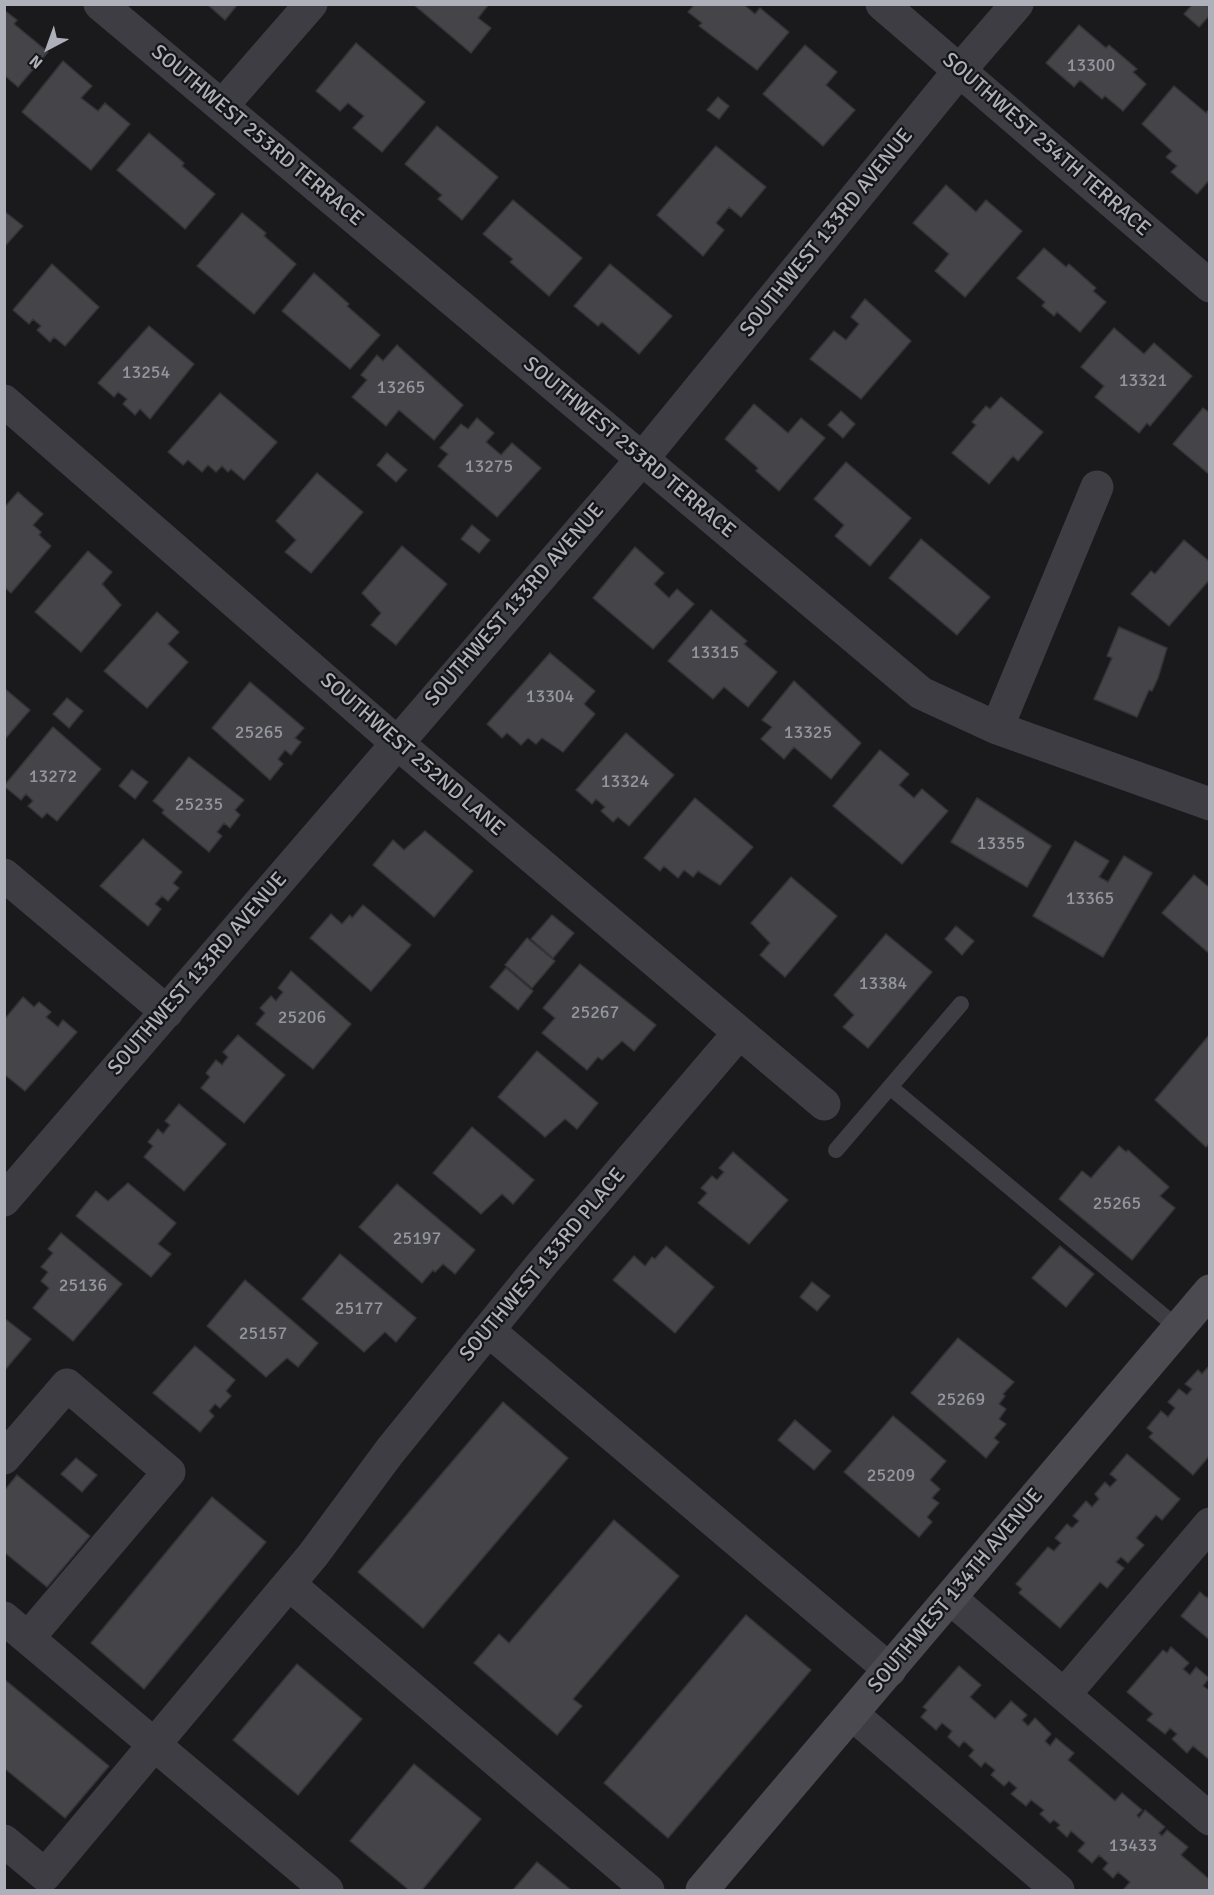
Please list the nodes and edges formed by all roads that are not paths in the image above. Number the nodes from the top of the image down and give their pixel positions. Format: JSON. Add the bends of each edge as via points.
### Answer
{"nodes":[{"id":1,"x":100,"y":4,"type":"edge"},
{"id":2,"x":311,"y":4,"type":"edge"},
{"id":3,"x":882,"y":4,"type":"edge"},
{"id":4,"x":1017,"y":4,"type":"edge"},
{"id":5,"x":960,"y":70,"type":"junction"},
{"id":6,"x":222,"y":106,"type":"junction"},
{"id":7,"x":1209,"y":286,"type":"edge"},
{"id":8,"x":4,"y":401,"type":"edge"},
{"id":9,"x":642,"y":459,"type":"junction"},
{"id":10,"x":1097,"y":487,"type":"dead end"},
{"id":11,"x":997,"y":728,"type":"junction"},
{"id":12,"x":396,"y":742,"type":"junction"},
{"id":13,"x":1209,"y":804,"type":"edge"},
{"id":14,"x":4,"y":875,"type":"edge"},
{"id":15,"x":961,"y":1005,"type":"dead end"},
{"id":16,"x":167,"y":1012,"type":"junction"},
{"id":17,"x":739,"y":1033,"type":"junction"},
{"id":18,"x":890,"y":1087,"type":"junction"},
{"id":19,"x":824,"y":1104,"type":"dead end"},
{"id":20,"x":836,"y":1150,"type":"dead end"},
{"id":21,"x":4,"y":1200,"type":"edge"},
{"id":22,"x":1209,"y":1291,"type":"edge"},
{"id":23,"x":1178,"y":1328,"type":"junction"},
{"id":24,"x":488,"y":1330,"type":"junction"},
{"id":25,"x":4,"y":1458,"type":"edge"},
{"id":26,"x":1209,"y":1524,"type":"edge"},
{"id":27,"x":289,"y":1584,"type":"junction"},
{"id":28,"x":950,"y":1598,"type":"junction"},
{"id":29,"x":16,"y":1628,"type":"edge"},
{"id":30,"x":890,"y":1670,"type":"junction"},
{"id":31,"x":1064,"y":1695,"type":"junction"},
{"id":32,"x":852,"y":1714,"type":"junction"},
{"id":33,"x":155,"y":1743,"type":"junction"},
{"id":34,"x":1209,"y":1819,"type":"edge"},
{"id":35,"x":4,"y":1841,"type":"edge"},
{"id":36,"x":327,"y":1890,"type":"edge"},
{"id":37,"x":648,"y":1890,"type":"edge"},
{"id":38,"x":702,"y":1890,"type":"edge"},
{"id":39,"x":1058,"y":1890,"type":"edge"}],
"edges":[{"from":1,"to":6,"type":"street","name":"SOUTHWEST 253RD TERRACE"},
{"from":2,"to":6,"type":"street"},
{"from":3,"to":5,"type":"street","name":"SOUTHWEST 254TH TERRACE"},
{"from":4,"to":5,"type":"street","name":"SOUTHWEST 133RD AVENUE"},
{"from":5,"to":7,"type":"street","name":"SOUTHWEST 254TH TERRACE"},
{"from":5,"to":9,"type":"street","name":"SOUTHWEST 133RD AVENUE"},
{"from":6,"to":9,"type":"street","name":"SOUTHWEST 253RD TERRACE"},
{"from":8,"to":12,"type":"street","name":"SOUTHWEST 252ND LANE"},
{"from":9,"to":11,"type":"street","name":"SOUTHWEST 253RD TERRACE","via":[[921,693]]},
{"from":9,"to":12,"type":"street","name":"SOUTHWEST 133RD AVENUE"},
{"from":10,"to":11,"type":"street"},
{"from":11,"to":13,"type":"street","name":"SOUTHWEST 253RD TERRACE"},
{"from":12,"to":16,"type":"street","name":"SOUTHWEST 133RD AVENUE"},
{"from":12,"to":17,"type":"street","name":"SOUTHWEST 252ND LANE"},
{"from":14,"to":16,"type":"street"},
{"from":15,"to":18,"type":"lane"},
{"from":16,"to":21,"type":"street","name":"SOUTHWEST 133RD AVENUE"},
{"from":17,"to":19,"type":"street","name":"SOUTHWEST 252ND LANE"},
{"from":17,"to":24,"type":"street","name":"SOUTHWEST 133RD PLACE"},
{"from":18,"to":20,"type":"lane"},
{"from":18,"to":23,"type":"lane"},
{"from":22,"to":23,"type":"street","name":"SOUTHWEST 134TH AVENUE"},
{"from":23,"to":28,"type":"street","name":"SOUTHWEST 134TH AVENUE"},
{"from":24,"to":27,"type":"street","name":"SOUTHWEST 133RD PLACE"},
{"from":24,"to":30,"type":"street"},
{"from":25,"to":29,"type":"street","via":[[67,1385],[169,1472]]},
{"from":26,"to":31,"type":"street"},
{"from":27,"to":33,"type":"street","name":"SOUTHWEST 133RD PLACE"},
{"from":27,"to":37,"type":"street"},
{"from":28,"to":30,"type":"street","name":"SOUTHWEST 134TH AVENUE"},
{"from":28,"to":31,"type":"street"},
{"from":29,"to":33,"type":"street"},
{"from":30,"to":32,"type":"street","name":"SOUTHWEST 134TH AVENUE"},
{"from":31,"to":34,"type":"street"},
{"from":32,"to":38,"type":"street","name":"SOUTHWEST 134TH AVENUE"},
{"from":32,"to":39,"type":"street"},
{"from":33,"to":35,"type":"street","name":"SOUTHWEST 133RD PLACE","via":[[45,1875]]},
{"from":33,"to":36,"type":"street"}]}
